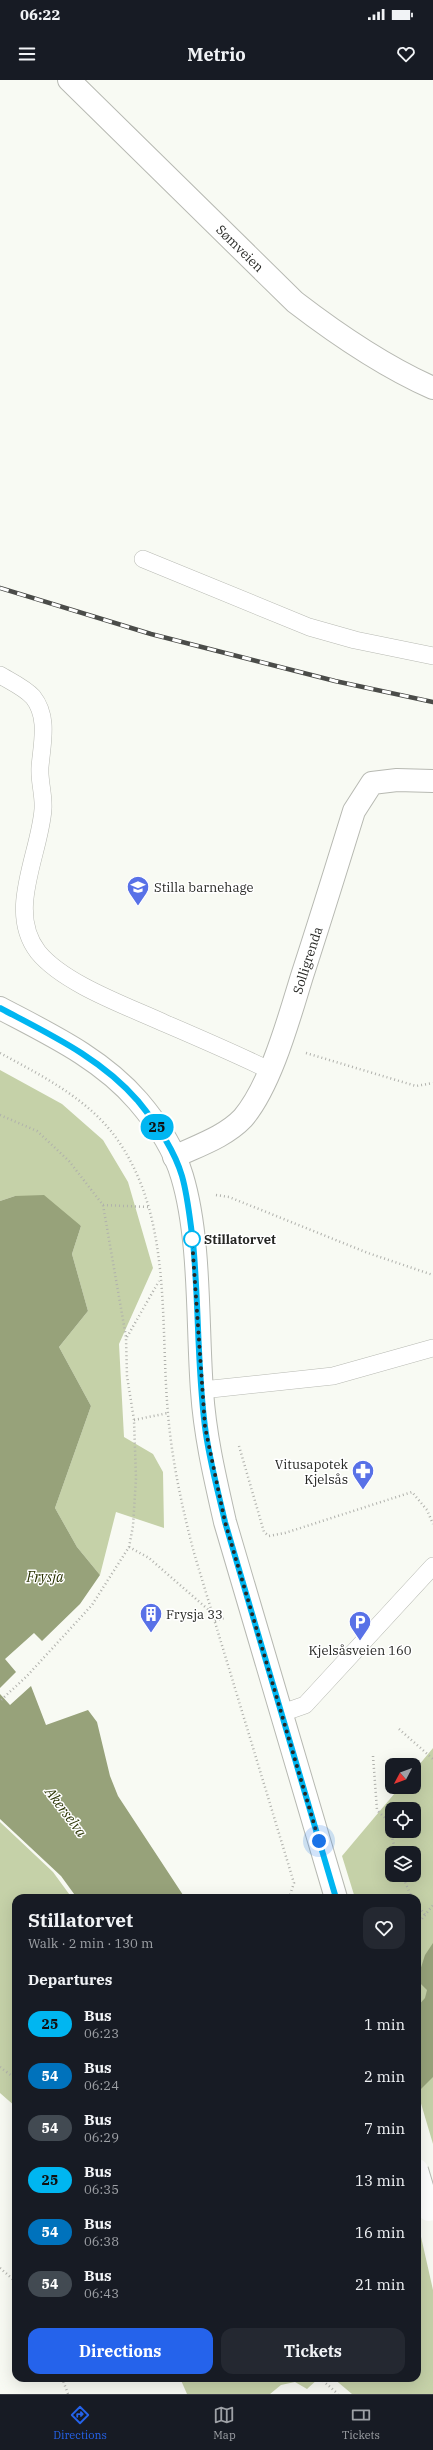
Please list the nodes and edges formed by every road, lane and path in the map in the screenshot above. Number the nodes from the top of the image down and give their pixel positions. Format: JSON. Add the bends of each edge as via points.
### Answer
{"nodes":[{"id":1,"x":69,"y":80,"type":"edge"},
{"id":2,"x":433,"y":388,"type":"edge"},
{"id":3,"x":143,"y":559,"type":"dead end"},
{"id":4,"x":433,"y":656,"type":"edge"},
{"id":5,"x":0,"y":675,"type":"edge"},
{"id":6,"x":433,"y":781,"type":"edge"},
{"id":7,"x":0,"y":1008,"type":"edge"},
{"id":8,"x":281,"y":1044,"type":"junction"},
{"id":9,"x":0,"y":1053,"type":"edge"},
{"id":10,"x":269,"y":1070,"type":"junction"},
{"id":11,"x":433,"y":1083,"type":"edge"},
{"id":12,"x":0,"y":1115,"type":"edge"},
{"id":13,"x":174,"y":1157,"type":"junction"},
{"id":14,"x":213,"y":1195,"type":"dead end"},
{"id":15,"x":103,"y":1205,"type":"junction"},
{"id":16,"x":148,"y":1206,"type":"junction"},
{"id":17,"x":433,"y":1275,"type":"edge"},
{"id":18,"x":160,"y":1280,"type":"junction"},
{"id":19,"x":126,"y":1337,"type":"junction"},
{"id":20,"x":433,"y":1348,"type":"edge"},
{"id":21,"x":202,"y":1390,"type":"junction"},
{"id":22,"x":168,"y":1413,"type":"junction"},
{"id":23,"x":134,"y":1420,"type":"junction"},
{"id":24,"x":238,"y":1443,"type":"dead end"},
{"id":25,"x":433,"y":1524,"type":"edge"},
{"id":26,"x":129,"y":1547,"type":"junction"},
{"id":27,"x":431,"y":1571,"type":"edge"},
{"id":28,"x":212,"y":1612,"type":"junction"},
{"id":29,"x":0,"y":1701,"type":"edge"},
{"id":30,"x":282,"y":1713,"type":"junction"},
{"id":31,"x":399,"y":1729,"type":"dead end"},
{"id":32,"x":373,"y":1756,"type":"dead end"},
{"id":33,"x":433,"y":1758,"type":"edge"},
{"id":34,"x":276,"y":1798,"type":"dead end"},
{"id":35,"x":269,"y":1800,"type":"junction"},
{"id":36,"x":394,"y":1846,"type":"edge"},
{"id":37,"x":405,"y":1882,"type":"edge"},
{"id":38,"x":290,"y":1894,"type":"edge"},
{"id":39,"x":335,"y":1894,"type":"edge"},
{"id":40,"x":410,"y":1894,"type":"edge"},
{"id":41,"x":433,"y":1905,"type":"edge"},
{"id":42,"x":421,"y":1910,"type":"edge"},
{"id":43,"x":425,"y":1915,"type":"junction"},
{"id":44,"x":421,"y":1920,"type":"edge"},
{"id":45,"x":0,"y":2067,"type":"edge"},
{"id":46,"x":12,"y":2076,"type":"edge"},
{"id":47,"x":421,"y":2183,"type":"edge"},
{"id":48,"x":431,"y":2217,"type":"edge"},
{"id":49,"x":0,"y":2268,"type":"edge"},
{"id":50,"x":12,"y":2278,"type":"edge"},
{"id":51,"x":64,"y":2382,"type":"edge"},
{"id":52,"x":324,"y":2382,"type":"edge"},
{"id":53,"x":68,"y":2394,"type":"edge"},
{"id":54,"x":338,"y":2394,"type":"edge"}],
"edges":[{"from":1,"to":2,"type":"main road","name":"Sømveien","via":[[296,302],[329,328],[371,355],[409,378]]},
{"from":3,"to":4,"type":"lane","via":[[309,627],[355,640]]},
{"from":5,"to":10,"type":"lane","via":[[32,696],[44,719],[40,774],[43,808],[24,916],[27,933],[38,952],[67,976],[103,996]]},
{"from":6,"to":8,"type":"main road","name":"Solligrenda","via":[[397,780],[372,783],[354,811]]},
{"from":7,"to":13,"type":"main road","via":[[86,1055],[110,1075],[137,1100],[158,1128]]},
{"from":8,"to":10,"type":"main road","name":"Solligrenda"},
{"from":8,"to":11,"type":"path","via":[[335,1064],[416,1086]]},
{"from":9,"to":16,"type":"path","via":[[32,1070],[88,1107],[121,1144],[132,1163]]},
{"from":10,"to":13,"type":"main road","name":"Solligrenda","via":[[258,1096],[242,1118],[216,1138]]},
{"from":12,"to":15,"type":"path","via":[[37,1131],[69,1161]]},
{"from":13,"to":21,"type":"main road","via":[[182,1177],[191,1228]]},
{"from":14,"to":17,"type":"path","via":[[229,1197],[368,1253]]},
{"from":15,"to":16,"type":"path"},
{"from":15,"to":19,"type":"path"},
{"from":16,"to":18,"type":"path","via":[[157,1247]]},
{"from":18,"to":19,"type":"path"},
{"from":18,"to":22,"type":"path"},
{"from":19,"to":23,"type":"path","via":[[127,1376]]},
{"from":20,"to":21,"type":"lane","via":[[333,1376]]},
{"from":21,"to":30,"type":"main road","via":[[205,1427],[225,1522]]},
{"from":22,"to":23,"type":"path"},
{"from":22,"to":28,"type":"path","via":[[182,1505]]},
{"from":23,"to":26,"type":"path","via":[[136,1478]]},
{"from":24,"to":25,"type":"path","via":[[264,1532],[269,1536],[412,1492],[427,1510]]},
{"from":26,"to":28,"type":"path","via":[[149,1558]]},
{"from":26,"to":29,"type":"path","via":[[92,1605],[27,1676]]},
{"from":27,"to":30,"type":"lane","via":[[305,1706]]},
{"from":28,"to":35,"type":"path"},
{"from":30,"to":39,"type":"main road"},
{"from":31,"to":33,"type":"path"},
{"from":32,"to":36,"type":"path","via":[[377,1810],[388,1821]]},
{"from":34,"to":35,"type":"path"},
{"from":35,"to":38,"type":"path","via":[[294,1883]]},
{"from":37,"to":40,"type":"path"},
{"from":41,"to":43,"type":"path"},
{"from":42,"to":43,"type":"path"},
{"from":43,"to":44,"type":"path"},
{"from":45,"to":46,"type":"path"},
{"from":47,"to":48,"type":"main road","bridge":true},
{"from":49,"to":50,"type":"path"},
{"from":51,"to":53,"type":"path"},
{"from":52,"to":54,"type":"path"}]}
